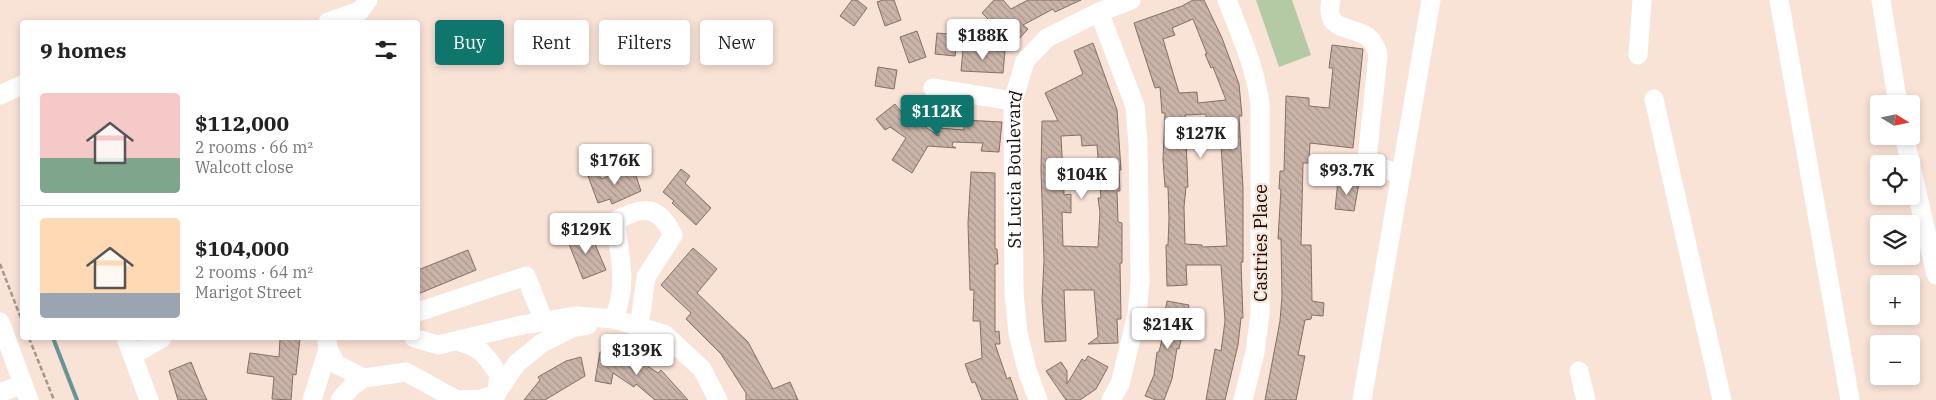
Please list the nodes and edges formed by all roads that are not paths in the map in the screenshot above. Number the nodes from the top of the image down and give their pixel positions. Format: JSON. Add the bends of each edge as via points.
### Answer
{"nodes":[{"id":1,"x":368,"y":0,"type":"edge"},
{"id":2,"x":1131,"y":0,"type":"edge"},
{"id":3,"x":1227,"y":0,"type":"edge"},
{"id":4,"x":1331,"y":0,"type":"edge"},
{"id":5,"x":1431,"y":0,"type":"edge"},
{"id":6,"x":1642,"y":0,"type":"edge"},
{"id":7,"x":1779,"y":0,"type":"edge"},
{"id":8,"x":1881,"y":0,"type":"edge"},
{"id":9,"x":1099,"y":12,"type":"junction"},
{"id":10,"x":334,"y":20,"type":"edge"},
{"id":11,"x":1638,"y":55,"type":"dead end"},
{"id":12,"x":20,"y":86,"type":"edge"},
{"id":13,"x":933,"y":88,"type":"dead end"},
{"id":14,"x":0,"y":95,"type":"edge"},
{"id":15,"x":1897,"y":95,"type":"edge"},
{"id":16,"x":1654,"y":98,"type":"dead end"},
{"id":17,"x":1013,"y":101,"type":"junction"},
{"id":18,"x":1401,"y":175,"type":"junction"},
{"id":19,"x":1920,"y":205,"type":"edge"},
{"id":20,"x":1936,"y":275,"type":"edge"},
{"id":21,"x":420,"y":311,"type":"edge"},
{"id":22,"x":614,"y":319,"type":"junction"},
{"id":23,"x":0,"y":322,"type":"edge"},
{"id":24,"x":544,"y":322,"type":"junction"},
{"id":25,"x":639,"y":327,"type":"junction"},
{"id":26,"x":127,"y":340,"type":"edge"},
{"id":27,"x":159,"y":340,"type":"edge"},
{"id":28,"x":420,"y":340,"type":"edge"},
{"id":29,"x":457,"y":340,"type":"junction"},
{"id":30,"x":331,"y":341,"type":"edge"},
{"id":31,"x":133,"y":355,"type":"junction"},
{"id":32,"x":1579,"y":371,"type":"dead end"},
{"id":33,"x":364,"y":378,"type":"junction"},
{"id":34,"x":26,"y":392,"type":"edge"},
{"id":35,"x":0,"y":393,"type":"edge"},
{"id":36,"x":436,"y":393,"type":"edge"},
{"id":37,"x":495,"y":397,"type":"edge"},
{"id":38,"x":149,"y":400,"type":"edge"},
{"id":39,"x":312,"y":400,"type":"edge"},
{"id":40,"x":340,"y":400,"type":"edge"},
{"id":41,"x":718,"y":400,"type":"edge"},
{"id":42,"x":1038,"y":400,"type":"edge"},
{"id":43,"x":1111,"y":400,"type":"edge"},
{"id":44,"x":1243,"y":400,"type":"edge"},
{"id":45,"x":1362,"y":400,"type":"edge"},
{"id":46,"x":1586,"y":400,"type":"edge"},
{"id":47,"x":1722,"y":400,"type":"edge"},
{"id":48,"x":1850,"y":400,"type":"edge"}],
"edges":[{"from":1,"to":10,"type":"street","via":[[360,11]]},
{"from":2,"to":9,"type":"street","name":"St Lucia Boulevard"},
{"from":3,"to":44,"type":"street","name":"Castries Place","via":[[1250,60],[1260,105],[1260,314]]},
{"from":4,"to":18,"type":"street","via":[[1331,18],[1337,25],[1368,37],[1378,55],[1367,159],[1370,164]]},
{"from":5,"to":18,"type":"street"},
{"from":6,"to":11,"type":"street"},
{"from":7,"to":48,"type":"street"},
{"from":8,"to":15,"type":"street"},
{"from":9,"to":17,"type":"street","name":"St Lucia Boulevard","via":[[1047,38],[1025,61]]},
{"from":9,"to":43,"type":"street","via":[[1135,106],[1138,144],[1140,282],[1137,314],[1120,384]]},
{"from":12,"to":14,"type":"street"},
{"from":13,"to":17,"type":"street"},
{"from":16,"to":47,"type":"street"},
{"from":17,"to":42,"type":"street","name":"St Lucia Boulevard","via":[[1014,293],[1018,333]]},
{"from":18,"to":45,"type":"street"},
{"from":19,"to":20,"type":"street"},
{"from":21,"to":24,"type":"street","via":[[526,276]]},
{"from":22,"to":24,"type":"street","via":[[577,316]]},
{"from":22,"to":25,"type":"street"},
{"from":22,"to":25,"type":"street","via":[[623,289],[615,221],[634,211],[652,210],[667,222],[673,235],[646,277]]},
{"from":22,"to":37,"type":"street","via":[[572,328],[542,343],[517,363]]},
{"from":23,"to":34,"type":"street"},
{"from":24,"to":29,"type":"street"},
{"from":25,"to":41,"type":"street","via":[[664,334],[702,368]]},
{"from":26,"to":31,"type":"street"},
{"from":27,"to":31,"type":"street"},
{"from":28,"to":29,"type":"street","via":[[438,345]]},
{"from":29,"to":37,"type":"street","via":[[479,348],[499,375]]},
{"from":30,"to":33,"type":"street","via":[[336,364]]},
{"from":30,"to":39,"type":"street"},
{"from":31,"to":38,"type":"street"},
{"from":32,"to":46,"type":"street"},
{"from":33,"to":36,"type":"street","via":[[406,372]]},
{"from":33,"to":40,"type":"street"},
{"from":34,"to":35,"type":"street"},
{"from":36,"to":37,"type":"street","via":[[457,400]]}]}
